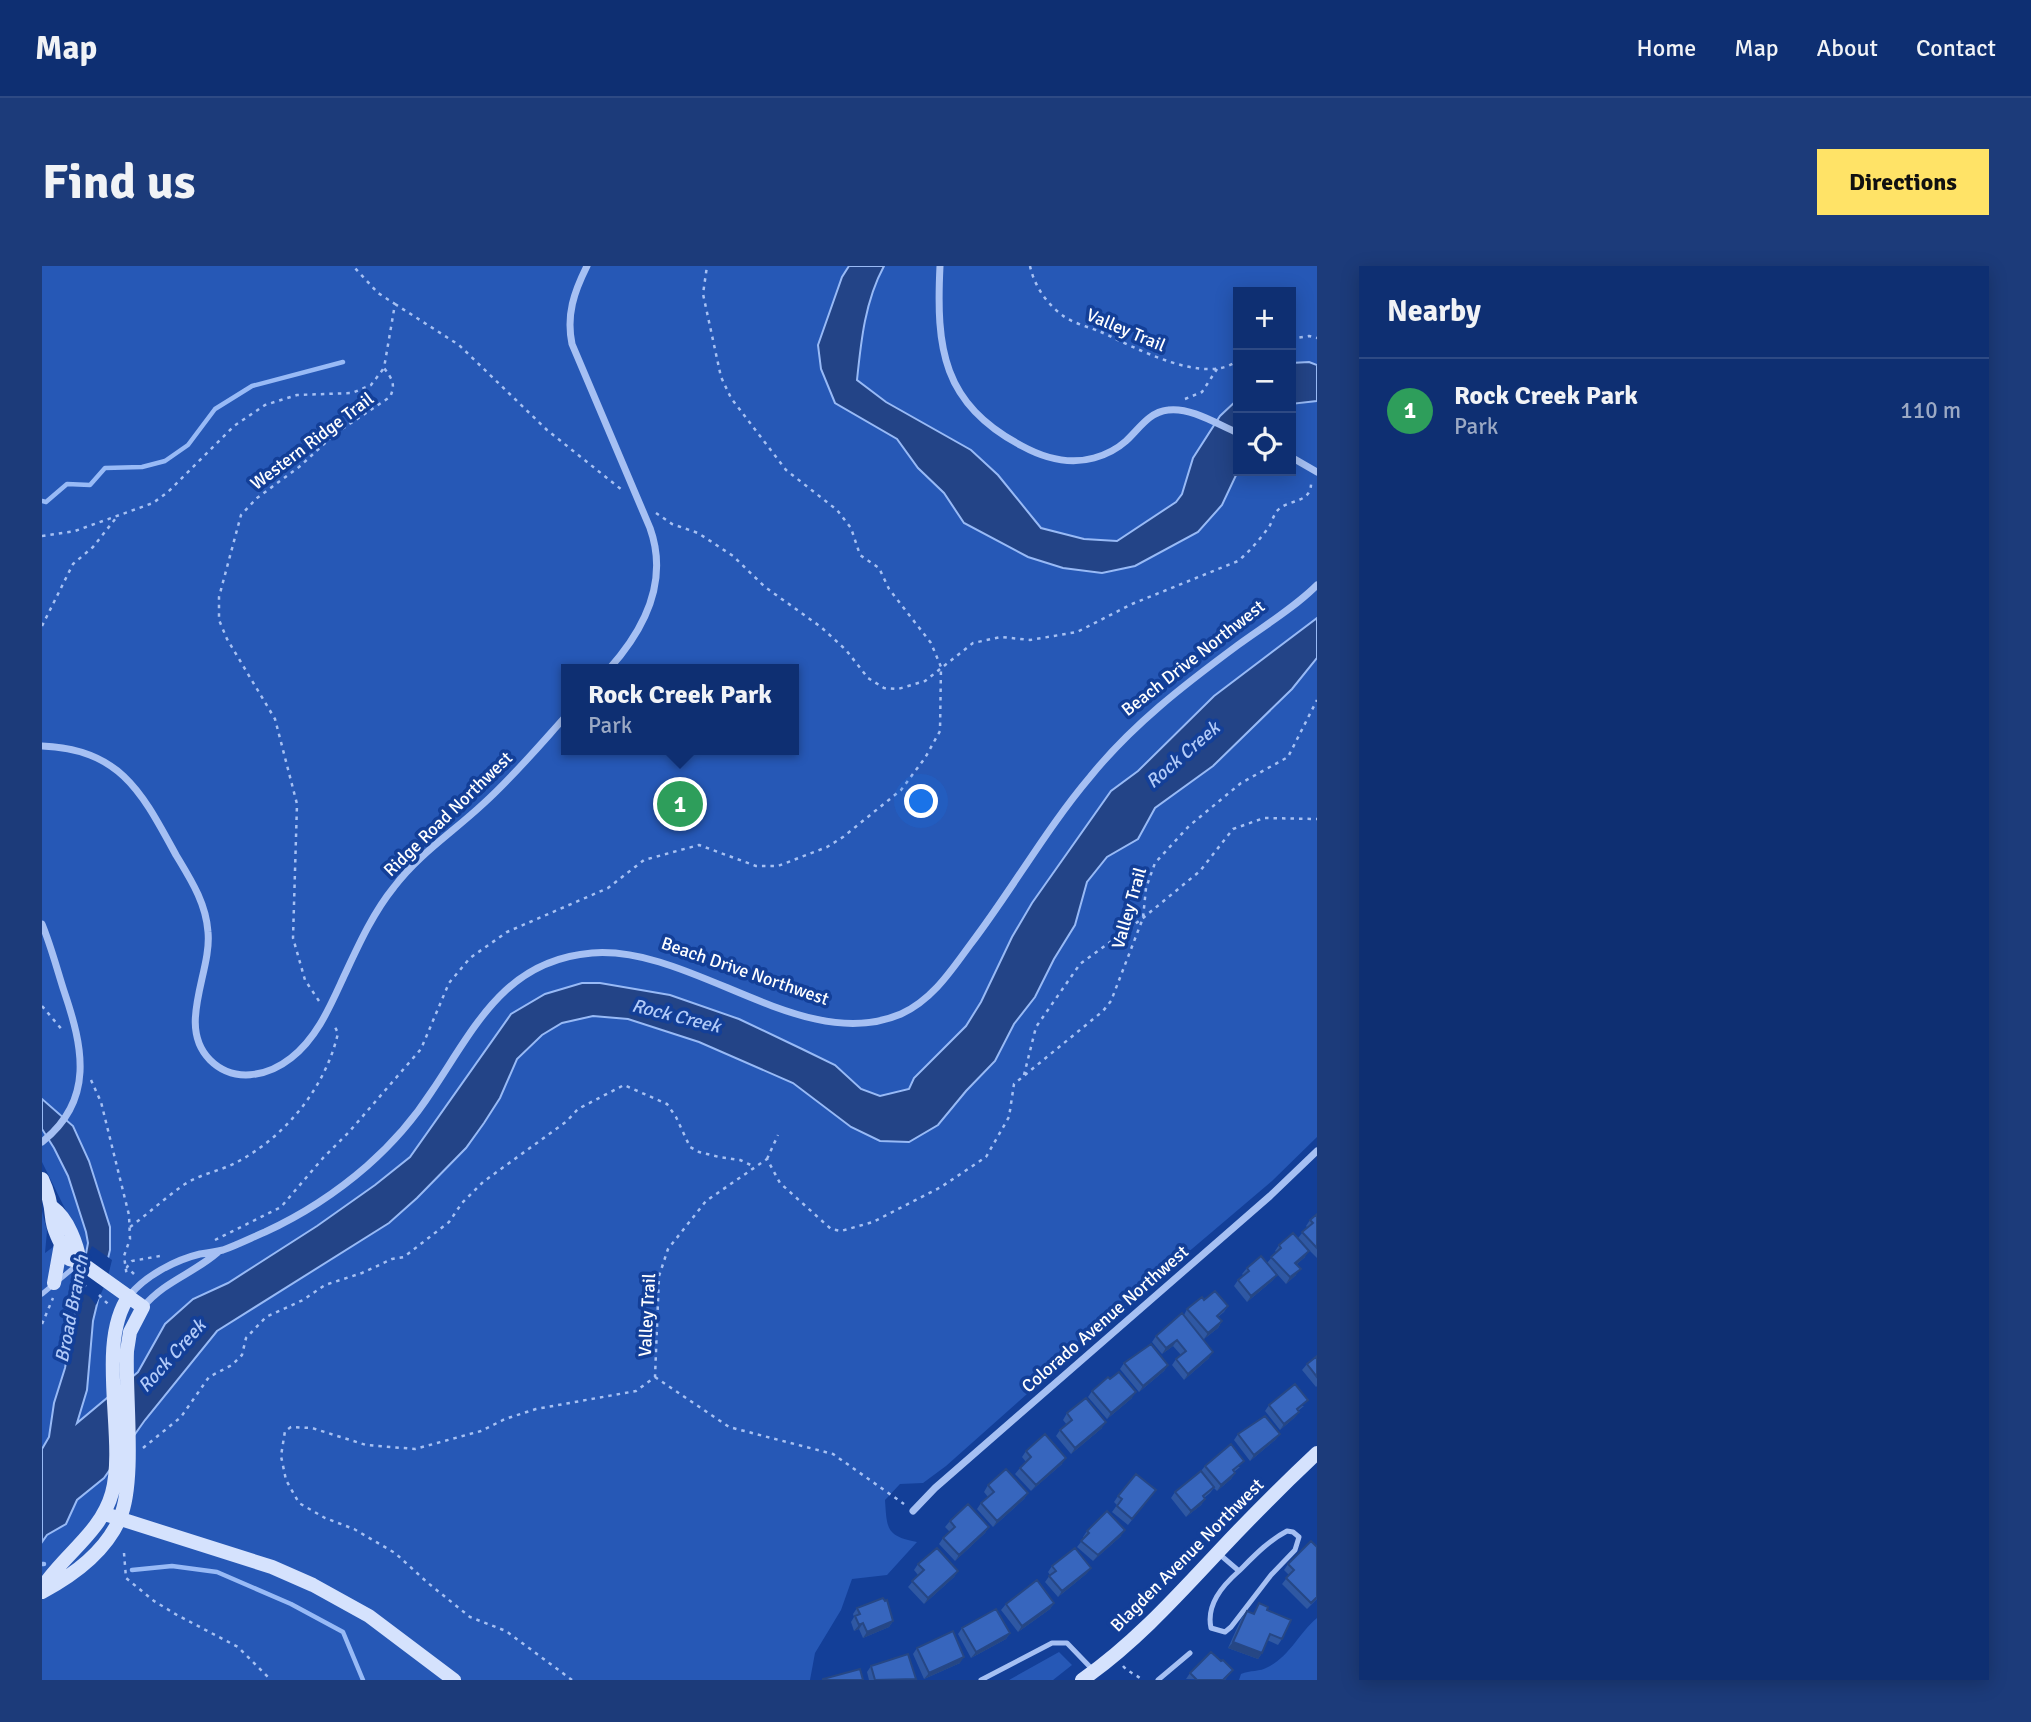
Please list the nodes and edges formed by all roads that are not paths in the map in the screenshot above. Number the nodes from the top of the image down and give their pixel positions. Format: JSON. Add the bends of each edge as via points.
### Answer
{"nodes":[{"id":1,"x":587,"y":266,"type":"edge"},
{"id":2,"x":940,"y":266,"type":"edge"},
{"id":3,"x":1233,"y":431,"type":"edge"},
{"id":4,"x":1296,"y":460,"type":"edge"},
{"id":5,"x":1317,"y":472,"type":"edge"},
{"id":6,"x":1317,"y":585,"type":"edge"},
{"id":7,"x":613,"y":664,"type":"edge"},
{"id":8,"x":561,"y":721,"type":"edge"},
{"id":9,"x":42,"y":746,"type":"edge"},
{"id":10,"x":42,"y":925,"type":"edge"},
{"id":11,"x":44,"y":1141,"type":"edge"},
{"id":12,"x":1317,"y":1150,"type":"edge"},
{"id":13,"x":42,"y":1180,"type":"edge"},
{"id":14,"x":53,"y":1208,"type":"junction"},
{"id":15,"x":61,"y":1244,"type":"junction"},
{"id":16,"x":218,"y":1252,"type":"junction"},
{"id":17,"x":81,"y":1264,"type":"junction"},
{"id":18,"x":57,"y":1287,"type":"junction"},
{"id":19,"x":42,"y":1294,"type":"edge"},
{"id":20,"x":129,"y":1296,"type":"junction"},
{"id":21,"x":143,"y":1307,"type":"junction"},
{"id":22,"x":1317,"y":1453,"type":"edge"},
{"id":23,"x":121,"y":1473,"type":"junction"},
{"id":24,"x":913,"y":1511,"type":"road end"},
{"id":25,"x":105,"y":1514,"type":"junction"},
{"id":26,"x":120,"y":1518,"type":"junction"},
{"id":27,"x":1218,"y":1553,"type":"junction"},
{"id":28,"x":1239,"y":1571,"type":"junction"},
{"id":29,"x":42,"y":1590,"type":"edge"},
{"id":30,"x":1189,"y":1653,"type":"dead end"},
{"id":31,"x":1094,"y":1671,"type":"junction"},
{"id":32,"x":454,"y":1680,"type":"edge"},
{"id":33,"x":981,"y":1680,"type":"edge"},
{"id":34,"x":1082,"y":1680,"type":"edge"},
{"id":35,"x":1158,"y":1680,"type":"edge"}],
"edges":[{"from":1,"to":7,"type":"street","via":[[571,304],[570,337],[657,557],[649,609],[636,636]]},
{"from":2,"to":3,"type":"street","via":[[939,325],[946,364],[967,402],[1009,439],[1049,457],[1071,461],[1102,456],[1119,447],[1153,415],[1167,410],[1189,412]]},
{"from":4,"to":5,"type":"street"},
{"from":6,"to":16,"type":"street","name":"Beach Drive Northwest","via":[[1171,695],[1110,754],[1064,809],[949,973],[915,1006],[877,1020],[832,1021],[784,1009],[635,955],[590,953],[553,961],[524,976],[492,1002],[413,1118],[364,1168],[297,1216]]},
{"from":8,"to":9,"type":"street","name":"Ridge Road Northwest","via":[[499,788],[433,845],[394,887],[366,931],[327,1013],[298,1053],[268,1072],[252,1075],[233,1073],[211,1061],[198,1043],[195,1027],[209,941],[205,912],[145,800],[101,759],[86,752]]},
{"from":10,"to":11,"type":"street","via":[[76,1027],[81,1057],[78,1091],[66,1118]]},
{"from":12,"to":24,"type":"street","name":"Colorado Avenue Northwest"},
{"from":13,"to":14,"type":"main road"},
{"from":14,"to":15,"type":"main road"},
{"from":14,"to":17,"type":"main road","via":[[61,1214]]},
{"from":15,"to":17,"type":"main road","via":[[69,1259]]},
{"from":15,"to":18,"type":"main road"},
{"from":16,"to":20,"type":"street","name":"Beach Drive Northwest","via":[[164,1269]]},
{"from":16,"to":21,"type":"street","name":"Beach Drive Northwest","via":[[155,1293]]},
{"from":17,"to":18,"type":"lane"},
{"from":17,"to":20,"type":"main road"},
{"from":18,"to":19,"type":"lane"},
{"from":20,"to":21,"type":"main road"},
{"from":20,"to":23,"type":"main road","name":"Beach Drive Northwest","via":[[114,1349]]},
{"from":21,"to":23,"type":"main road","name":"Beach Drive Northwest","via":[[128,1341]]},
{"from":22,"to":27,"type":"main road","name":"Blagden Avenue Northwest"},
{"from":23,"to":25,"type":"main road","name":"Beach Drive Northwest"},
{"from":23,"to":26,"type":"main road","name":"Beach Drive Northwest","via":[[124,1504]]},
{"from":25,"to":26,"type":"main road"},
{"from":25,"to":29,"type":"main road","name":"Beach Drive Northwest","via":[[52,1572]]},
{"from":26,"to":29,"type":"main road","name":"Beach Drive Northwest","via":[[89,1558],[64,1580]]},
{"from":26,"to":32,"type":"main road","via":[[272,1567],[313,1585],[369,1616]]},
{"from":27,"to":28,"type":"lane"},
{"from":27,"to":31,"type":"main road","name":"Blagden Avenue Northwest","via":[[1164,1611]]},
{"from":28,"to":28,"type":"lane","via":[[1278,1535],[1287,1531],[1299,1537],[1295,1550],[1231,1627],[1218,1632],[1209,1620],[1213,1603]]},
{"from":30,"to":35,"type":"lane"},
{"from":31,"to":33,"type":"lane","via":[[1067,1643],[1052,1643]]},
{"from":31,"to":34,"type":"main road","name":"Blagden Avenue Northwest"}]}
